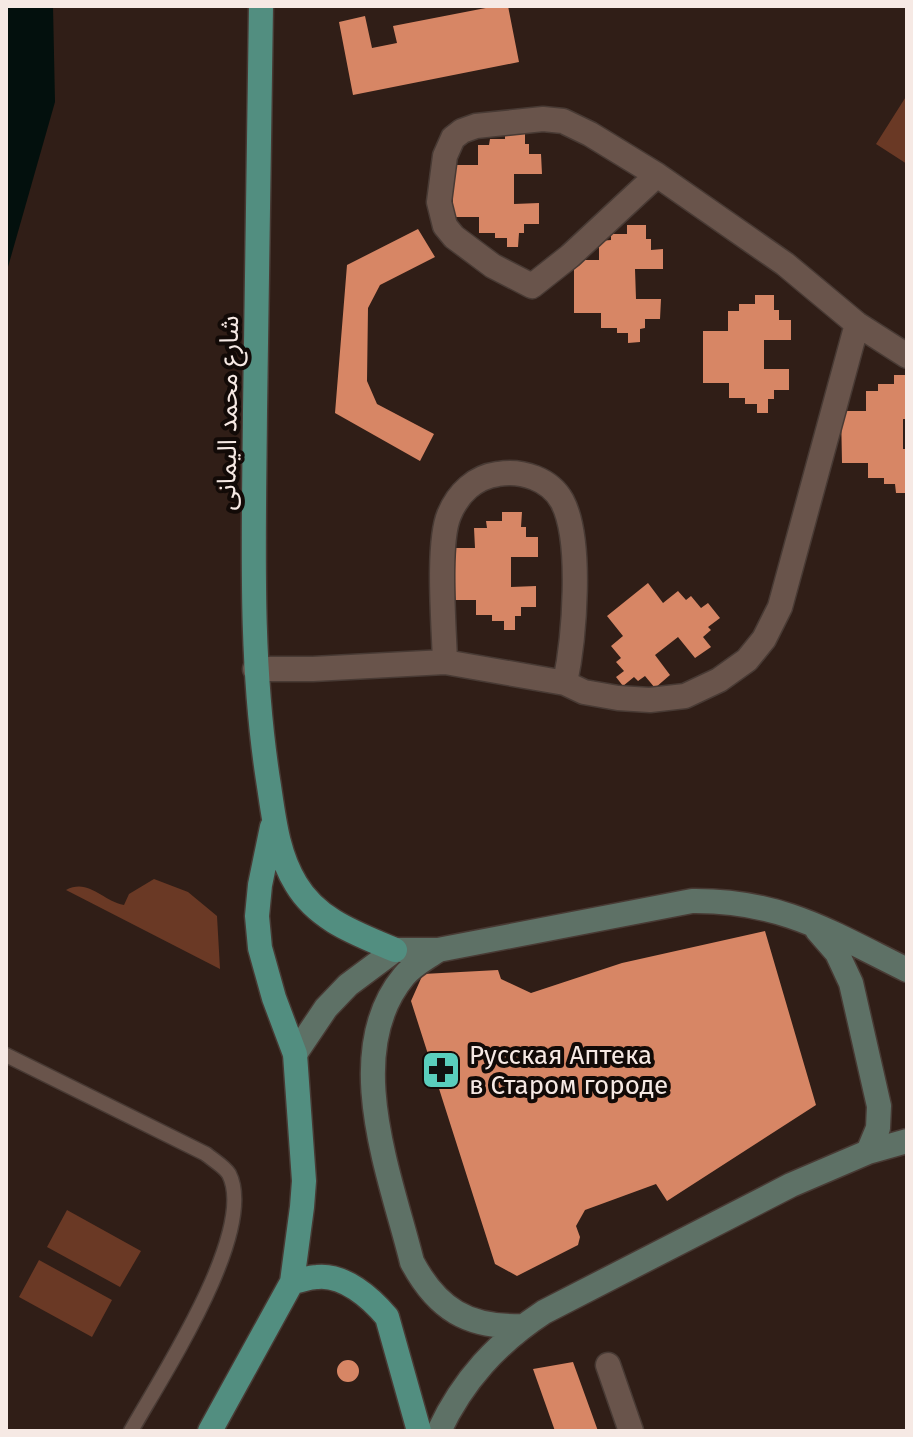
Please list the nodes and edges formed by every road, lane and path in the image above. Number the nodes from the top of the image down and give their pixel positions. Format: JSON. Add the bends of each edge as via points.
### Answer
{"nodes":[{"id":1,"x":261,"y":6,"type":"edge"},
{"id":2,"x":657,"y":175,"type":"junction"},
{"id":3,"x":857,"y":324,"type":"junction"},
{"id":4,"x":907,"y":356,"type":"edge"},
{"id":5,"x":445,"y":662,"type":"junction"},
{"id":6,"x":255,"y":669,"type":"junction"},
{"id":7,"x":565,"y":683,"type":"junction"},
{"id":8,"x":274,"y":819,"type":"junction"},
{"id":9,"x":802,"y":918,"type":"junction"},
{"id":10,"x":395,"y":950,"type":"junction"},
{"id":11,"x":438,"y":950,"type":"junction"},
{"id":12,"x":907,"y":970,"type":"edge"},
{"id":13,"x":295,"y":1054,"type":"junction"},
{"id":14,"x":6,"y":1055,"type":"edge"},
{"id":15,"x":907,"y":1141,"type":"edge"},
{"id":16,"x":868,"y":1152,"type":"junction"},
{"id":17,"x":292,"y":1282,"type":"junction"},
{"id":18,"x":522,"y":1326,"type":"junction"},
{"id":19,"x":608,"y":1365,"type":"dead end"},
{"id":20,"x":131,"y":1431,"type":"edge"},
{"id":21,"x":210,"y":1431,"type":"edge"},
{"id":22,"x":419,"y":1431,"type":"edge"},
{"id":23,"x":439,"y":1431,"type":"edge"},
{"id":24,"x":631,"y":1431,"type":"edge"}],
"edges":[{"from":1,"to":6,"type":"main road","name":"شارع محمد اليمانى"},
{"from":2,"to":2,"type":"street","via":[[532,286],[454,237],[439,202],[453,138],[476,126],[563,121]]},
{"from":2,"to":3,"type":"street","via":[[785,264]]},
{"from":3,"to":4,"type":"street"},
{"from":3,"to":7,"type":"street","via":[[780,607],[747,660],[685,696],[618,698]]},
{"from":5,"to":6,"type":"street"},
{"from":5,"to":7,"type":"street"},
{"from":5,"to":7,"type":"street","via":[[444,534],[449,514],[473,481],[518,474],[553,489],[568,521],[574,618]]},
{"from":6,"to":8,"type":"main road","name":"شارع محمد اليمانى"},
{"from":8,"to":10,"type":"main road","name":"شارع محمد اليمانى","via":[[288,870],[308,900],[346,929]]},
{"from":8,"to":13,"type":"main road","name":"شارع محمد اليمانى","via":[[257,916],[260,948]]},
{"from":9,"to":11,"type":"main road","via":[[748,903],[692,901]]},
{"from":9,"to":12,"type":"main road"},
{"from":9,"to":16,"type":"main road","via":[[827,939],[851,983],[879,1106],[878,1128]]},
{"from":10,"to":11,"type":"main road"},
{"from":10,"to":13,"type":"main road","via":[[333,1000]]},
{"from":11,"to":18,"type":"main road","via":[[406,973],[383,1014],[372,1066],[374,1108],[412,1262],[421,1279],[465,1318]]},
{"from":13,"to":17,"type":"main road","name":"شارع محمد اليمانى","via":[[304,1181]]},
{"from":14,"to":20,"type":"lane","via":[[206,1154],[228,1173],[233,1219],[221,1262]]},
{"from":15,"to":16,"type":"main road"},
{"from":16,"to":18,"type":"main road","via":[[791,1185]]},
{"from":17,"to":21,"type":"main road"},
{"from":17,"to":22,"type":"main road","via":[[319,1276],[335,1279],[350,1285],[387,1317]]},
{"from":18,"to":23,"type":"main road","via":[[474,1373]]},
{"from":19,"to":24,"type":"street"}]}
